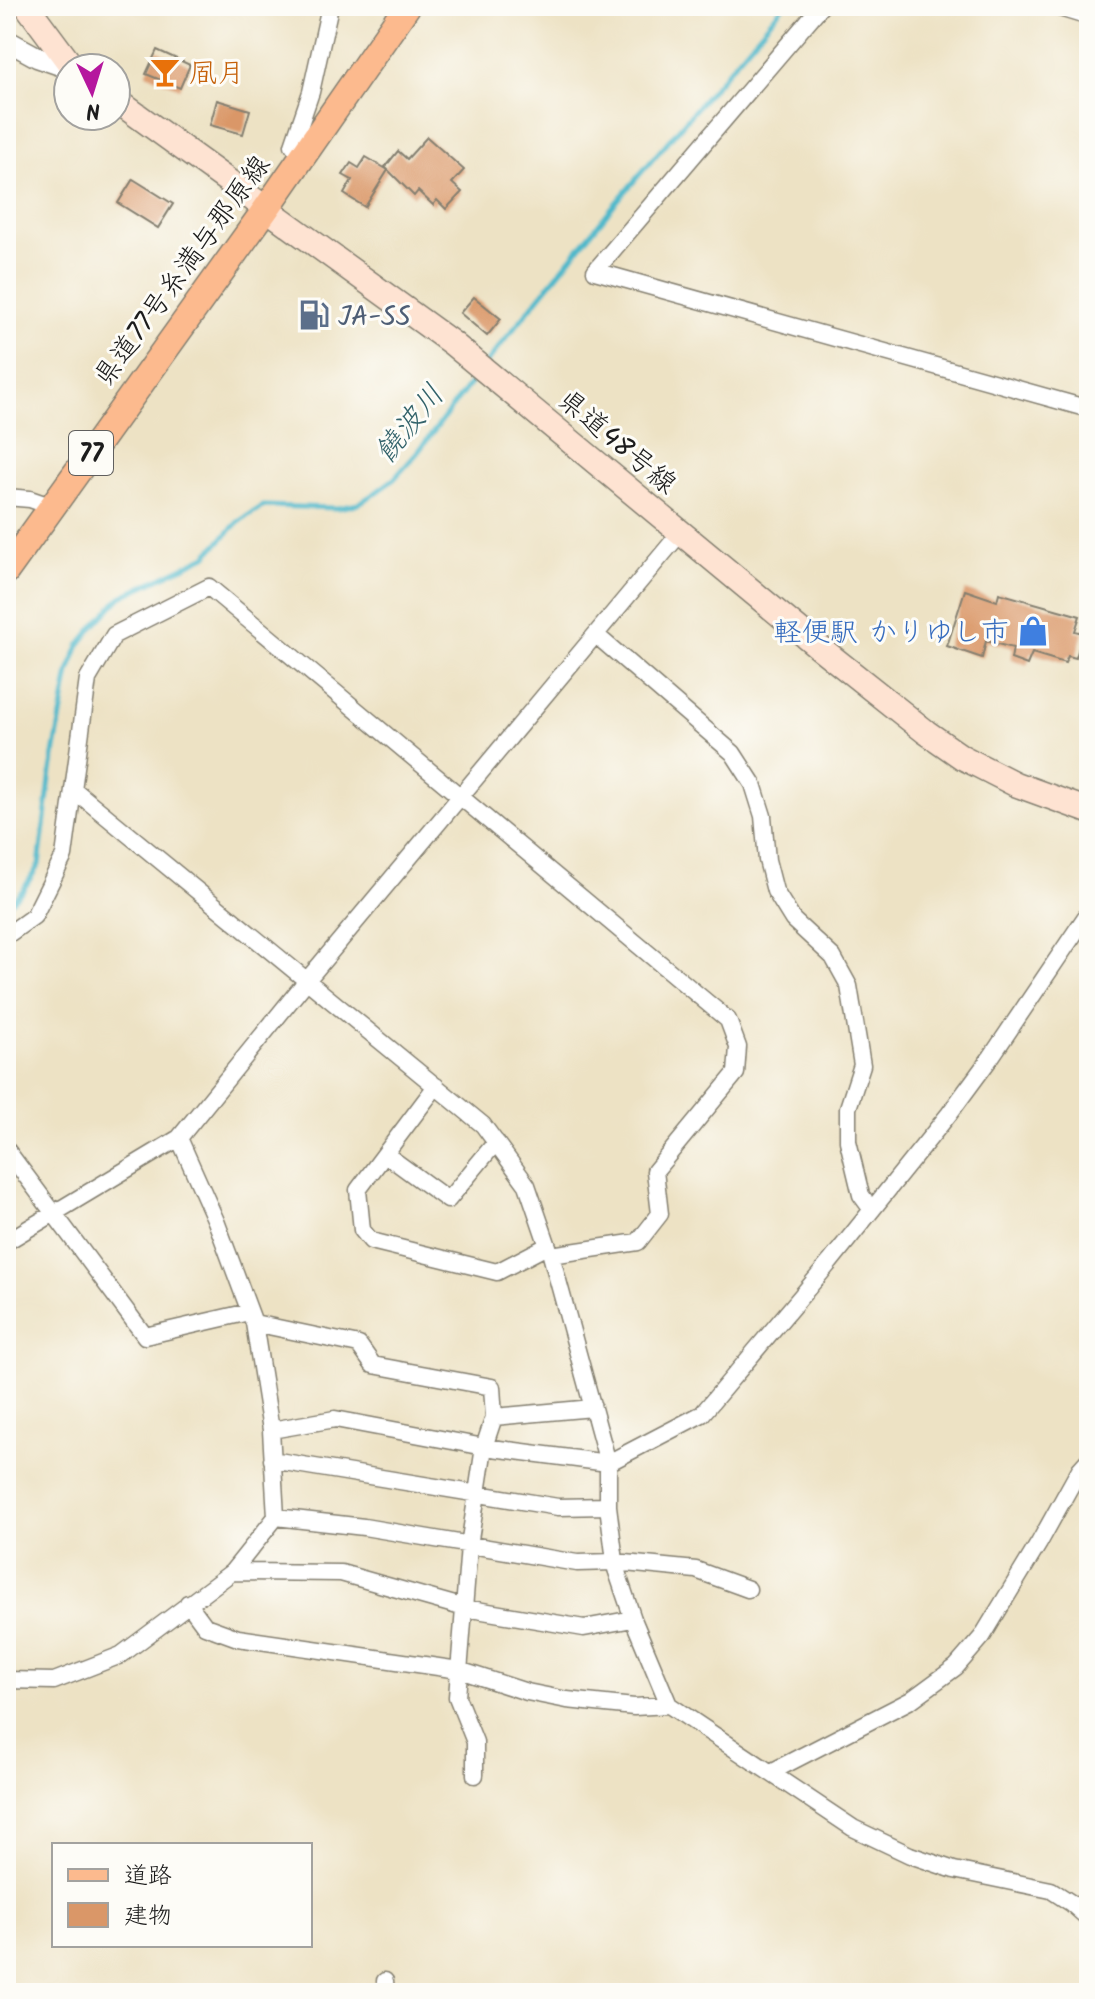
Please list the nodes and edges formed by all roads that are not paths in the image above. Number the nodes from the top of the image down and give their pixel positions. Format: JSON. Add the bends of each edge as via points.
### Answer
{"nodes":[{"id":1,"x":27,"y":6,"type":"edge"},
{"id":2,"x":330,"y":6,"type":"edge"},
{"id":3,"x":407,"y":6,"type":"edge"},
{"id":4,"x":821,"y":6,"type":"edge"},
{"id":5,"x":1053,"y":6,"type":"edge"},
{"id":6,"x":1089,"y":17,"type":"edge"},
{"id":7,"x":6,"y":40,"type":"edge"},
{"id":8,"x":60,"y":52,"type":"edge"},
{"id":9,"x":52,"y":62,"type":"edge"},
{"id":10,"x":132,"y":112,"type":"edge"},
{"id":11,"x":303,"y":156,"type":"junction"},
{"id":12,"x":266,"y":209,"type":"junction"},
{"id":13,"x":1089,"y":409,"type":"edge"},
{"id":14,"x":6,"y":497,"type":"edge"},
{"id":15,"x":53,"y":507,"type":"junction"},
{"id":16,"x":681,"y":532,"type":"junction"},
{"id":17,"x":6,"y":571,"type":"edge"},
{"id":18,"x":596,"y":635,"type":"junction"},
{"id":19,"x":73,"y":789,"type":"junction"},
{"id":20,"x":460,"y":798,"type":"junction"},
{"id":21,"x":1089,"y":811,"type":"edge"},
{"id":22,"x":1089,"y":912,"type":"edge"},
{"id":23,"x":6,"y":936,"type":"edge"},
{"id":24,"x":308,"y":979,"type":"junction"},
{"id":25,"x":436,"y":1086,"type":"junction"},
{"id":26,"x":179,"y":1138,"type":"junction"},
{"id":27,"x":496,"y":1142,"type":"junction"},
{"id":28,"x":6,"y":1149,"type":"edge"},
{"id":29,"x":385,"y":1154,"type":"junction"},
{"id":30,"x":872,"y":1210,"type":"junction"},
{"id":31,"x":53,"y":1212,"type":"junction"},
{"id":32,"x":6,"y":1242,"type":"edge"},
{"id":33,"x":549,"y":1251,"type":"junction"},
{"id":34,"x":252,"y":1318,"type":"junction"},
{"id":35,"x":593,"y":1408,"type":"junction"},
{"id":36,"x":494,"y":1417,"type":"junction"},
{"id":37,"x":271,"y":1430,"type":"junction"},
{"id":38,"x":484,"y":1447,"type":"junction"},
{"id":39,"x":1089,"y":1459,"type":"edge"},
{"id":40,"x":272,"y":1460,"type":"junction"},
{"id":41,"x":608,"y":1463,"type":"junction"},
{"id":42,"x":478,"y":1494,"type":"junction"},
{"id":43,"x":608,"y":1506,"type":"junction"},
{"id":44,"x":276,"y":1517,"type":"junction"},
{"id":45,"x":469,"y":1546,"type":"junction"},
{"id":46,"x":615,"y":1562,"type":"junction"},
{"id":47,"x":232,"y":1572,"type":"junction"},
{"id":48,"x":748,"y":1589,"type":"dead end"},
{"id":49,"x":188,"y":1603,"type":"junction"},
{"id":50,"x":465,"y":1608,"type":"junction"},
{"id":51,"x":633,"y":1619,"type":"junction"},
{"id":52,"x":459,"y":1670,"type":"junction"},
{"id":53,"x":6,"y":1680,"type":"edge"},
{"id":54,"x":669,"y":1705,"type":"junction"},
{"id":55,"x":771,"y":1772,"type":"junction"},
{"id":56,"x":475,"y":1775,"type":"dead end"},
{"id":57,"x":1089,"y":1919,"type":"edge"}],
"edges":[{"from":1,"to":8,"type":"main road"},
{"from":2,"to":11,"type":"street","via":[[293,145]]},
{"from":3,"to":11,"type":"main road","name":"県道77号糸満与那原線","number":"77"},
{"from":4,"to":13,"type":"street","via":[[595,271]]},
{"from":5,"to":6,"type":"street"},
{"from":7,"to":9,"type":"street"},
{"from":10,"to":12,"type":"main road","name":"県道48号線"},
{"from":11,"to":12,"type":"main road","name":"県道77号糸満与那原線","number":"77"},
{"from":12,"to":15,"type":"main road","name":"県道77号糸満与那原線","number":"77"},
{"from":12,"to":16,"type":"main road","name":"県道48号線","via":[[452,343]]},
{"from":14,"to":15,"type":"street"},
{"from":15,"to":17,"type":"main road","name":"県道77号糸満与那原線","number":"77"},
{"from":16,"to":18,"type":"street"},
{"from":16,"to":21,"type":"main road","name":"県道48号線","via":[[962,757],[1015,784]]},
{"from":18,"to":20,"type":"street"},
{"from":18,"to":30,"type":"street","via":[[733,753],[753,784],[775,891],[793,920],[833,957],[849,986],[862,1065],[848,1108],[848,1141],[861,1195]]},
{"from":19,"to":20,"type":"street","via":[[88,679],[114,635],[209,587]]},
{"from":19,"to":23,"type":"street","via":[[64,856],[34,916]]},
{"from":19,"to":24,"type":"street"},
{"from":20,"to":24,"type":"street"},
{"from":20,"to":33,"type":"street","via":[[728,1020],[738,1047],[736,1073],[655,1171],[660,1214],[638,1242]]},
{"from":22,"to":30,"type":"street","via":[[991,1057]]},
{"from":24,"to":25,"type":"street"},
{"from":24,"to":26,"type":"street"},
{"from":25,"to":27,"type":"street"},
{"from":25,"to":29,"type":"street"},
{"from":26,"to":31,"type":"street"},
{"from":26,"to":34,"type":"street"},
{"from":27,"to":29,"type":"street","via":[[448,1200]]},
{"from":27,"to":33,"type":"street","via":[[527,1185]]},
{"from":28,"to":31,"type":"street"},
{"from":29,"to":33,"type":"street","via":[[358,1190],[362,1230],[371,1241],[497,1272]]},
{"from":30,"to":41,"type":"street","via":[[702,1414]]},
{"from":31,"to":32,"type":"street"},
{"from":31,"to":34,"type":"street","via":[[145,1336]]},
{"from":33,"to":35,"type":"street"},
{"from":34,"to":36,"type":"street","via":[[359,1345],[373,1365],[492,1387]]},
{"from":34,"to":37,"type":"street"},
{"from":35,"to":36,"type":"street"},
{"from":35,"to":41,"type":"street"},
{"from":36,"to":38,"type":"street"},
{"from":37,"to":38,"type":"street","via":[[335,1419]]},
{"from":37,"to":40,"type":"street"},
{"from":38,"to":41,"type":"street"},
{"from":38,"to":42,"type":"street"},
{"from":39,"to":55,"type":"street","via":[[982,1637],[956,1667],[911,1700]]},
{"from":40,"to":42,"type":"street"},
{"from":40,"to":44,"type":"street"},
{"from":41,"to":43,"type":"street"},
{"from":42,"to":43,"type":"street","via":[[558,1507]]},
{"from":42,"to":45,"type":"street"},
{"from":43,"to":46,"type":"street"},
{"from":44,"to":45,"type":"street"},
{"from":44,"to":47,"type":"street"},
{"from":45,"to":46,"type":"street","via":[[577,1563]]},
{"from":45,"to":50,"type":"street"},
{"from":46,"to":48,"type":"street","via":[[696,1570]]},
{"from":46,"to":51,"type":"street"},
{"from":47,"to":49,"type":"street"},
{"from":47,"to":50,"type":"street","via":[[341,1573]]},
{"from":49,"to":52,"type":"street","via":[[205,1626],[238,1638]]},
{"from":49,"to":53,"type":"street","via":[[121,1655],[91,1668],[54,1681]]},
{"from":50,"to":51,"type":"street","via":[[584,1628]]},
{"from":50,"to":52,"type":"street"},
{"from":51,"to":54,"type":"street"},
{"from":52,"to":54,"type":"street","via":[[567,1700]]},
{"from":52,"to":56,"type":"street","via":[[457,1697],[475,1742]]},
{"from":54,"to":55,"type":"street"},
{"from":55,"to":57,"type":"street","via":[[853,1828],[910,1855],[1051,1890]]}]}
